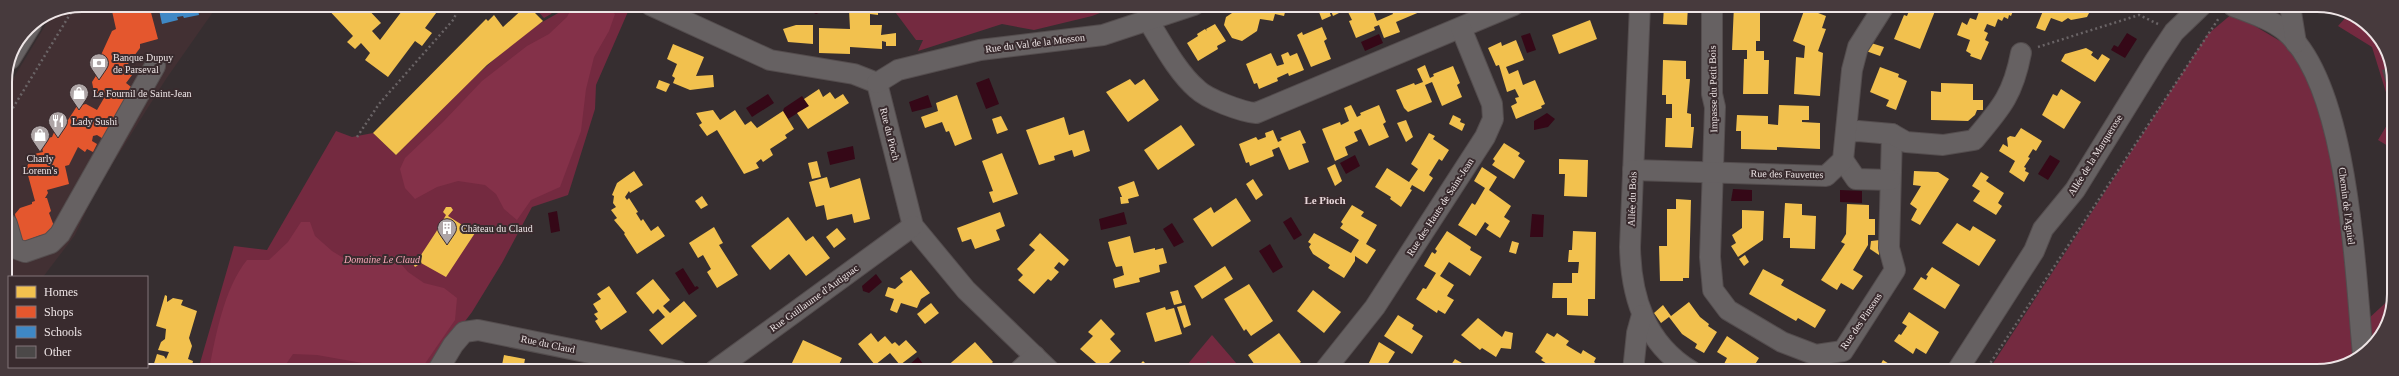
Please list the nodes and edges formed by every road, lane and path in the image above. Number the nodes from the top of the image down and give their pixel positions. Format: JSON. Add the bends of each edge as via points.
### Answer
{"nodes":[{"id":1,"x":456,"y":12,"type":"edge"},
{"id":2,"x":665,"y":12,"type":"edge"},
{"id":3,"x":1175,"y":12,"type":"edge"},
{"id":4,"x":1498,"y":12,"type":"edge"},
{"id":5,"x":1640,"y":12,"type":"edge"},
{"id":6,"x":1712,"y":12,"type":"edge"},
{"id":7,"x":1880,"y":12,"type":"edge"},
{"id":8,"x":2195,"y":12,"type":"edge"},
{"id":9,"x":2226,"y":12,"type":"edge"},
{"id":10,"x":2230,"y":12,"type":"edge"},
{"id":11,"x":2291,"y":12,"type":"edge"},
{"id":12,"x":71,"y":13,"type":"edge"},
{"id":13,"x":1149,"y":22,"type":"junction"},
{"id":14,"x":1461,"y":28,"type":"junction"},
{"id":15,"x":2174,"y":32,"type":"junction"},
{"id":16,"x":2296,"y":44,"type":"junction"},
{"id":17,"x":2021,"y":53,"type":"joint"},
{"id":18,"x":155,"y":66,"type":"dead end"},
{"id":19,"x":877,"y":83,"type":"junction"},
{"id":20,"x":12,"y":110,"type":"edge"},
{"id":21,"x":1846,"y":133,"type":"junction"},
{"id":22,"x":1892,"y":134,"type":"junction"},
{"id":23,"x":357,"y":137,"type":"dead end"},
{"id":24,"x":1843,"y":160,"type":"junction"},
{"id":25,"x":1633,"y":170,"type":"junction"},
{"id":26,"x":1714,"y":172,"type":"junction"},
{"id":27,"x":1890,"y":180,"type":"junction"},
{"id":28,"x":913,"y":226,"type":"junction"},
{"id":29,"x":12,"y":241,"type":"edge"},
{"id":30,"x":1642,"y":315,"type":"junction"},
{"id":31,"x":2361,"y":348,"type":"edge"},
{"id":32,"x":1035,"y":356,"type":"junction"},
{"id":33,"x":442,"y":364,"type":"edge"},
{"id":34,"x":648,"y":364,"type":"edge"},
{"id":35,"x":722,"y":364,"type":"edge"},
{"id":36,"x":1026,"y":364,"type":"edge"},
{"id":37,"x":1043,"y":364,"type":"edge"},
{"id":38,"x":1330,"y":364,"type":"edge"},
{"id":39,"x":1634,"y":364,"type":"edge"},
{"id":40,"x":1683,"y":364,"type":"edge"},
{"id":41,"x":1962,"y":364,"type":"edge"},
{"id":42,"x":1990,"y":364,"type":"edge"}],
"edges":[{"from":1,"to":23,"type":"path","via":[[454,19],[379,104]]},
{"from":2,"to":19,"type":"street","via":[[770,60],[854,74]]},
{"from":3,"to":13,"type":"street","name":"Rue du Val de la Mosson"},
{"from":4,"to":14,"type":"street"},
{"from":5,"to":25,"type":"street","name":"Allée du Bois"},
{"from":6,"to":26,"type":"street","name":"Impasse du Petit Bois"},
{"from":7,"to":21,"type":"street","via":[[1858,47],[1852,70]]},
{"from":8,"to":15,"type":"street","name":"Allée de la Marquerose"},
{"from":9,"to":42,"type":"path"},
{"from":10,"to":16,"type":"street","name":"Chemin de l'Agniel","via":[[2276,25]]},
{"from":11,"to":16,"type":"street","name":"Chemin de l'Agniel"},
{"from":12,"to":20,"type":"path"},
{"from":13,"to":14,"type":"street","via":[[1197,90],[1242,112],[1256,113]]},
{"from":13,"to":19,"type":"street","name":"Rue du Val de la Mosson","via":[[1103,34],[980,50],[898,70]]},
{"from":14,"to":38,"type":"street","name":"Rue des Hauts de Saint-Jean","via":[[1492,104],[1493,119],[1485,137],[1375,307]]},
{"from":15,"to":17,"type":"path","via":[[2139,15]]},
{"from":15,"to":41,"type":"street","name":"Allée de la Marquerose","via":[[2075,190],[2044,230],[2034,251]]},
{"from":16,"to":31,"type":"street","name":"Chemin de l'Agniel","via":[[2311,66],[2325,101],[2342,162],[2348,196]]},
{"from":17,"to":22,"type":"street","via":[[2016,78],[2002,105],[1974,140],[1943,145],[1906,142]]},
{"from":18,"to":29,"type":"street","via":[[60,234],[51,243],[25,252],[14,248]]},
{"from":19,"to":28,"type":"street","name":"Rue du Pioch"},
{"from":21,"to":22,"type":"street","via":[[1858,131]]},
{"from":21,"to":24,"type":"street"},
{"from":22,"to":27,"type":"street","name":"Rue des Pinsons"},
{"from":24,"to":26,"type":"street","name":"Rue des Fauvettes","via":[[1826,176]]},
{"from":24,"to":27,"type":"street","via":[[1856,179]]},
{"from":25,"to":26,"type":"street","name":"Rue des Fauvettes"},
{"from":25,"to":30,"type":"street","name":"Allée du Bois","via":[[1630,276]]},
{"from":26,"to":27,"type":"street","name":"Rue des Pinsons","via":[[1710,257],[1713,290],[1728,310],[1782,342],[1816,355],[1843,351],[1895,270],[1889,248]]},
{"from":28,"to":32,"type":"street","name":"Rue du Pioch","via":[[966,290]]},
{"from":28,"to":35,"type":"street","name":"Rue Guillaume d'Autignac"},
{"from":30,"to":39,"type":"street"},
{"from":30,"to":40,"type":"street","name":"Allée du Bois","via":[[1658,343]]},
{"from":32,"to":36,"type":"street"},
{"from":32,"to":37,"type":"street","name":"Rue du Pioch"},
{"from":33,"to":34,"type":"street","name":"Rue du Claud","via":[[464,332],[478,330]]}]}
